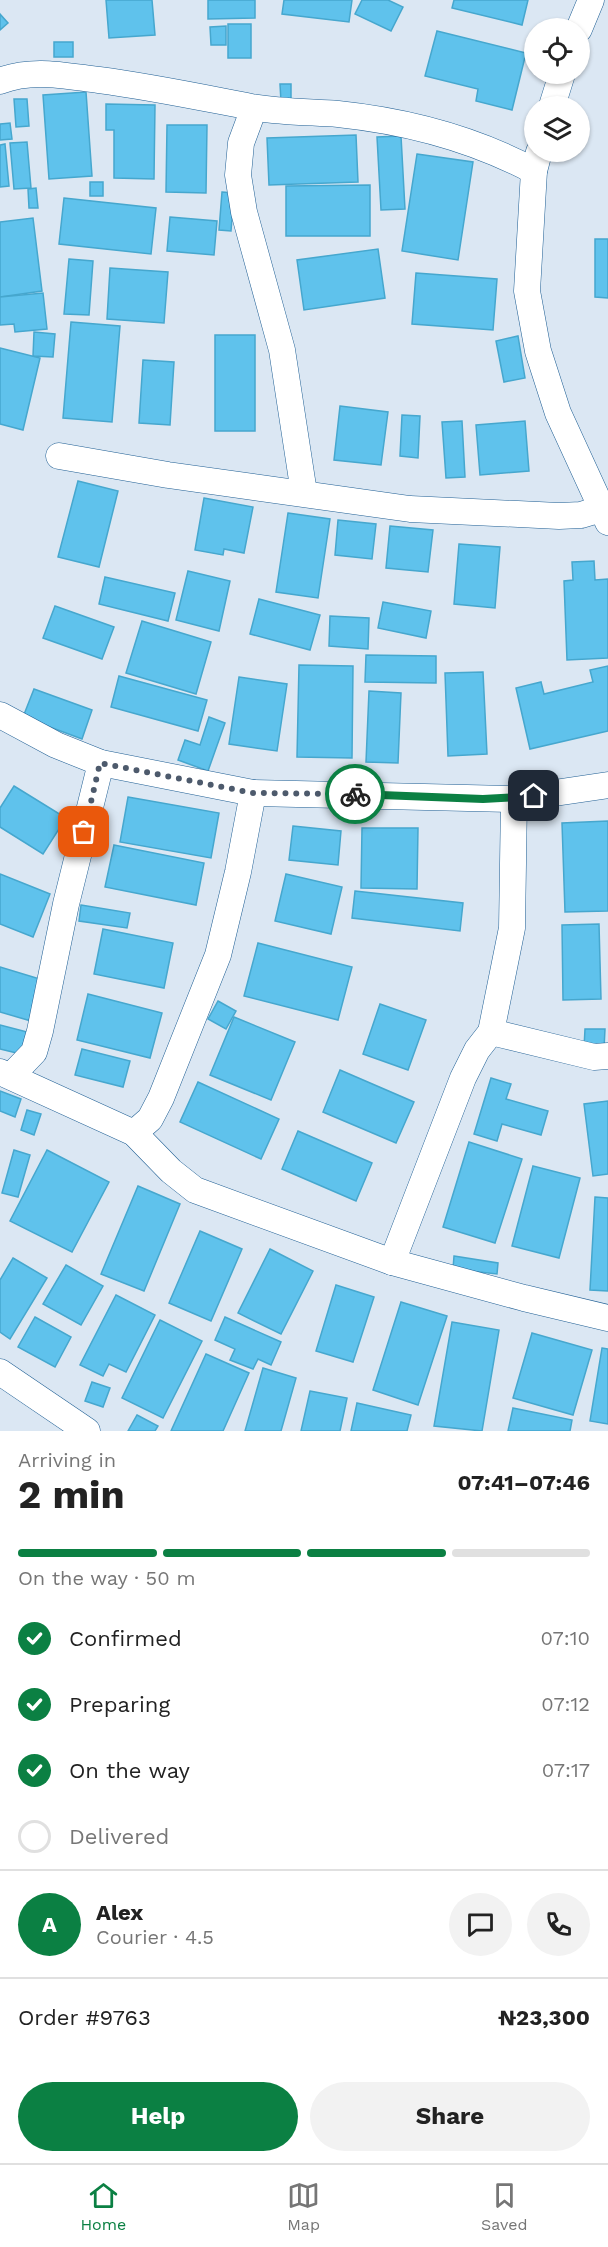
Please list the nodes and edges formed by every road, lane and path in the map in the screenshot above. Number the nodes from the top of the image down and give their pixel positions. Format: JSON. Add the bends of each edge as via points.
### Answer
{"nodes":[{"id":1,"x":591,"y":0,"type":"edge"},
{"id":2,"x":584,"y":18,"type":"edge"},
{"id":3,"x":0,"y":81,"type":"edge"},
{"id":4,"x":254,"y":108,"type":"junction"},
{"id":5,"x":524,"y":159,"type":"edge"},
{"id":6,"x":536,"y":162,"type":"edge"},
{"id":7,"x":59,"y":456,"type":"dead end"},
{"id":8,"x":304,"y":493,"type":"junction"},
{"id":9,"x":604,"y":516,"type":"edge"},
{"id":10,"x":0,"y":715,"type":"edge"},
{"id":11,"x":100,"y":763,"type":"junction"},
{"id":12,"x":608,"y":785,"type":"edge"},
{"id":13,"x":253,"y":793,"type":"junction"},
{"id":14,"x":514,"y":799,"type":"junction"},
{"id":15,"x":491,"y":1032,"type":"junction"},
{"id":16,"x":608,"y":1056,"type":"edge"},
{"id":17,"x":6,"y":1074,"type":"edge"},
{"id":18,"x":134,"y":1133,"type":"junction"},
{"id":19,"x":392,"y":1262,"type":"junction"},
{"id":20,"x":608,"y":1318,"type":"edge"},
{"id":21,"x":0,"y":1372,"type":"edge"},
{"id":22,"x":87,"y":1431,"type":"edge"}],
"edges":[{"from":1,"to":2,"type":"street"},
{"from":3,"to":4,"type":"street","via":[[17,75],[49,74],[172,89]]},
{"from":4,"to":5,"type":"street","via":[[340,114],[454,137]]},
{"from":4,"to":8,"type":"street","via":[[241,143],[238,175],[244,212],[282,350]]},
{"from":6,"to":9,"type":"street","via":[[527,291],[538,351],[558,413]]},
{"from":7,"to":8,"type":"street"},
{"from":8,"to":9,"type":"street","via":[[410,509]]},
{"from":10,"to":11,"type":"street"},
{"from":11,"to":13,"type":"street"},
{"from":11,"to":17,"type":"street","via":[[34,1052]]},
{"from":12,"to":14,"type":"street"},
{"from":13,"to":14,"type":"street"},
{"from":13,"to":18,"type":"street","via":[[218,955],[161,1098],[150,1119]]},
{"from":14,"to":15,"type":"street","via":[[512,928]]},
{"from":15,"to":16,"type":"street","via":[[594,1057]]},
{"from":15,"to":19,"type":"street","via":[[463,1078]]},
{"from":17,"to":18,"type":"street"},
{"from":18,"to":19,"type":"street","via":[[195,1190]]},
{"from":19,"to":20,"type":"street"},
{"from":21,"to":22,"type":"street"}]}
